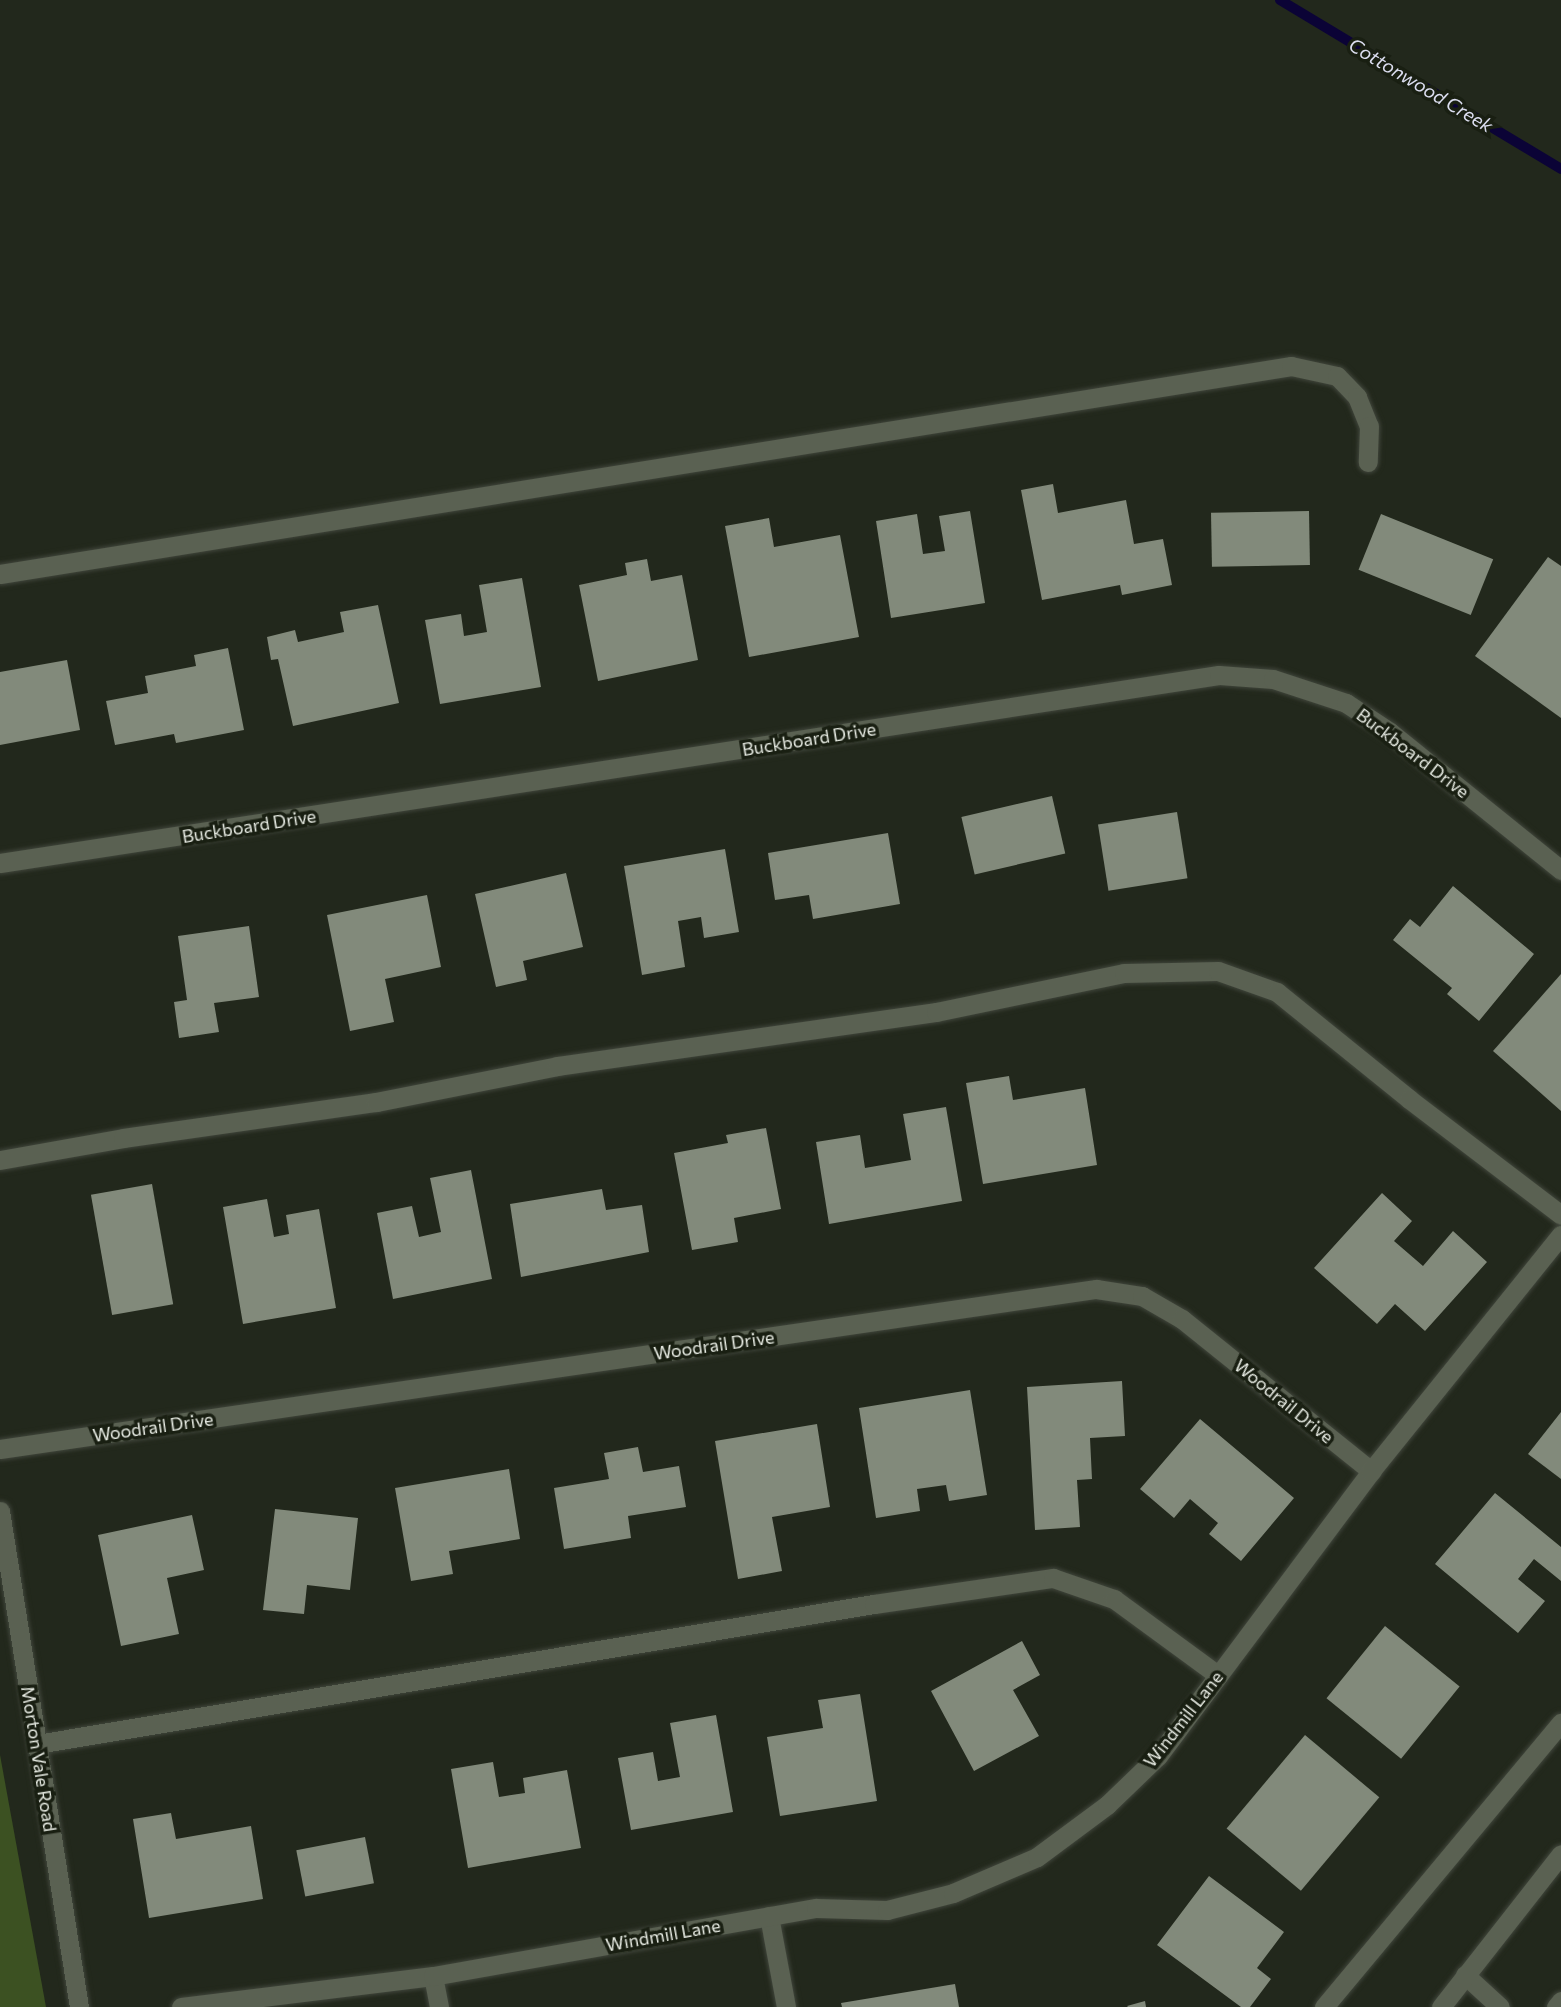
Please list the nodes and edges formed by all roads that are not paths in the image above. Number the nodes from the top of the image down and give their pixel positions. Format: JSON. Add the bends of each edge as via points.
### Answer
{"nodes":[{"id":1,"x":1368,"y":462,"type":"dead end"},
{"id":2,"x":0,"y":574,"type":"edge"},
{"id":3,"x":0,"y":863,"type":"edge"},
{"id":4,"x":1561,"y":870,"type":"edge"},
{"id":5,"x":0,"y":1160,"type":"edge"},
{"id":6,"x":1561,"y":1215,"type":"edge"},
{"id":7,"x":1561,"y":1235,"type":"edge"},
{"id":8,"x":0,"y":1449,"type":"edge"},
{"id":9,"x":1371,"y":1471,"type":"junction"},
{"id":10,"x":0,"y":1511,"type":"edge"},
{"id":11,"x":1218,"y":1675,"type":"junction"},
{"id":12,"x":1561,"y":1723,"type":"edge"},
{"id":13,"x":37,"y":1744,"type":"junction"},
{"id":14,"x":1561,"y":1854,"type":"edge"},
{"id":15,"x":769,"y":1916,"type":"junction"},
{"id":16,"x":1465,"y":1975,"type":"junction"},
{"id":17,"x":433,"y":1976,"type":"junction"},
{"id":18,"x":1561,"y":2001,"type":"edge"},
{"id":19,"x":79,"y":2007,"type":"edge"},
{"id":20,"x":181,"y":2007,"type":"edge"},
{"id":21,"x":439,"y":2007,"type":"edge"},
{"id":22,"x":786,"y":2007,"type":"edge"},
{"id":23,"x":1324,"y":2007,"type":"edge"},
{"id":24,"x":1441,"y":2007,"type":"edge"},
{"id":25,"x":1500,"y":2007,"type":"edge"},
{"id":26,"x":1556,"y":2007,"type":"edge"}],
"edges":[{"from":1,"to":2,"type":"street","via":[[1369,426],[1357,397],[1337,376],[1291,366]]},
{"from":3,"to":4,"type":"street","name":"Buckboard Drive","via":[[1219,675],[1273,679],[1346,703],[1390,732]]},
{"from":5,"to":6,"type":"street","via":[[376,1102],[557,1066],[936,1013],[1124,973],[1218,971],[1277,992]]},
{"from":7,"to":9,"type":"street","name":"Windmill Lane"},
{"from":8,"to":9,"type":"street","name":"Woodrail Drive","via":[[1096,1289],[1142,1296],[1182,1319]]},
{"from":9,"to":11,"type":"street","name":"Windmill Lane"},
{"from":10,"to":13,"type":"street","name":"Morton Vale Road"},
{"from":11,"to":13,"type":"street","via":[[1114,1599],[1053,1578]]},
{"from":11,"to":15,"type":"street","name":"Windmill Lane","via":[[1157,1756],[1107,1805],[1037,1857],[953,1893],[887,1910],[816,1908]]},
{"from":12,"to":23,"type":"street"},
{"from":13,"to":19,"type":"street","name":"Morton Vale Road"},
{"from":14,"to":16,"type":"street"},
{"from":15,"to":17,"type":"street","name":"Windmill Lane"},
{"from":15,"to":22,"type":"street"},
{"from":16,"to":24,"type":"street"},
{"from":16,"to":25,"type":"street"},
{"from":17,"to":20,"type":"street","name":"Windmill Lane"},
{"from":17,"to":21,"type":"street"},
{"from":18,"to":26,"type":"street"}]}
